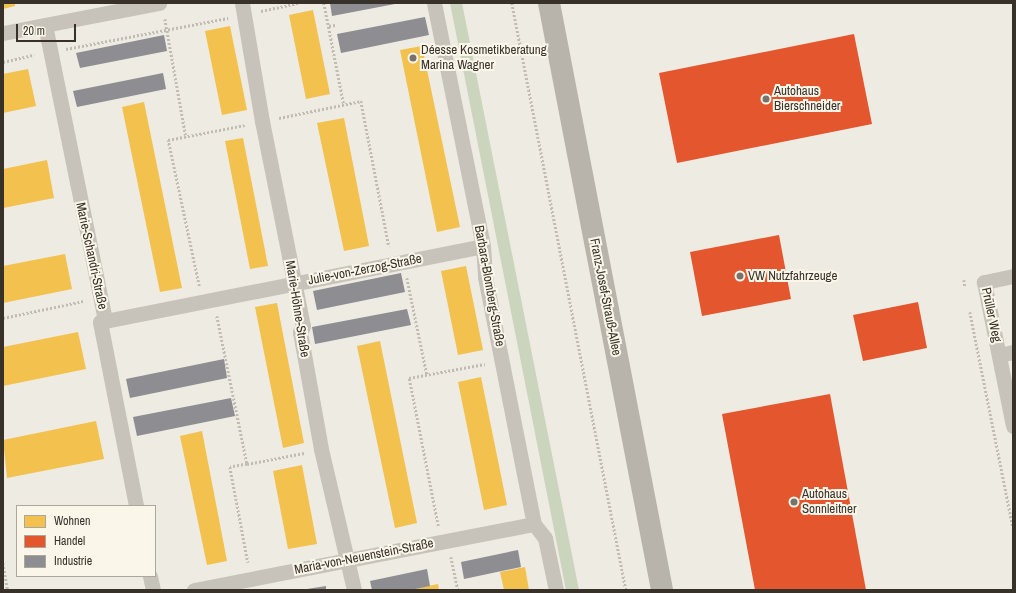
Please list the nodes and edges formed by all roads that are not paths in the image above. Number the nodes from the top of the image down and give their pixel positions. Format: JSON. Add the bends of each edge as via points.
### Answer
{"nodes":[{"id":1,"x":434,"y":3,"type":"edge"},
{"id":2,"x":549,"y":3,"type":"edge"},
{"id":3,"x":244,"y":9,"type":"edge"},
{"id":4,"x":162,"y":10,"type":"edge"},
{"id":5,"x":45,"y":25,"type":"junction"},
{"id":6,"x":3,"y":33,"type":"edge"},
{"id":7,"x":483,"y":246,"type":"junction"},
{"id":8,"x":1013,"y":276,"type":"edge"},
{"id":9,"x":294,"y":284,"type":"junction"},
{"id":10,"x":105,"y":321,"type":"junction"},
{"id":11,"x":1006,"y":353,"type":"edge"},
{"id":12,"x":1013,"y":426,"type":"edge"},
{"id":13,"x":136,"y":505,"type":"edge"},
{"id":14,"x":534,"y":524,"type":"junction"},
{"id":15,"x":348,"y":560,"type":"junction"},
{"id":16,"x":150,"y":577,"type":"edge"},
{"id":17,"x":153,"y":590,"type":"edge"},
{"id":18,"x":194,"y":590,"type":"edge"},
{"id":19,"x":354,"y":590,"type":"edge"},
{"id":20,"x":556,"y":590,"type":"edge"},
{"id":21,"x":662,"y":590,"type":"edge"}],
"edges":[{"from":1,"to":7,"type":"street","name":"Barbara-Blomberg-Straße"},
{"from":2,"to":21,"type":"street","name":"Franz-Josef-Strauß-Allee"},
{"from":3,"to":9,"type":"street","name":"Marie-Höhne-Straße","via":[[262,121]]},
{"from":4,"to":5,"type":"street"},
{"from":5,"to":6,"type":"street"},
{"from":5,"to":10,"type":"street","name":"Marie-Schandri-Straße"},
{"from":7,"to":9,"type":"street","name":"Julie-von-Zerzog-Straße"},
{"from":7,"to":14,"type":"street","name":"Barbara-Blomberg-Straße","via":[[485,277]]},
{"from":8,"to":11,"type":"street","name":"Prüller Weg","via":[[984,282]]},
{"from":9,"to":10,"type":"street","name":"Julie-von-Zerzog-Straße"},
{"from":9,"to":15,"type":"street","name":"Marie-Höhne-Straße","via":[[321,449],[342,547]]},
{"from":10,"to":13,"type":"street","name":"Marie-Schandri-Straße","via":[[100,322]]},
{"from":11,"to":12,"type":"street","name":"Prüller Weg"},
{"from":14,"to":15,"type":"street","name":"Maria-von-Neuenstein-Straße"},
{"from":14,"to":20,"type":"street","name":"Barbara-Blomberg-Straße","via":[[546,538]]},
{"from":15,"to":18,"type":"street","name":"Maria-von-Neuenstein-Straße"},
{"from":15,"to":19,"type":"street","name":"Marie-Höhne-Straße"},
{"from":16,"to":17,"type":"street"}]}
